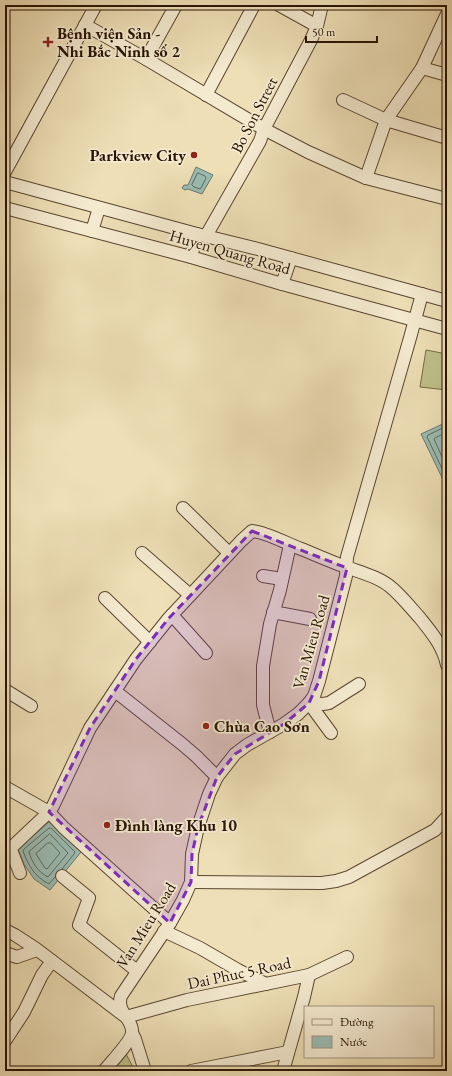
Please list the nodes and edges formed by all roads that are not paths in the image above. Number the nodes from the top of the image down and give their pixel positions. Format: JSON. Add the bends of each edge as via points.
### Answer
{"nodes":[{"id":1,"x":96,"y":5,"type":"edge"},
{"id":2,"x":176,"y":5,"type":"edge"},
{"id":3,"x":254,"y":5,"type":"edge"},
{"id":4,"x":279,"y":5,"type":"edge"},
{"id":5,"x":322,"y":5,"type":"edge"},
{"id":6,"x":447,"y":15,"type":"edge"},
{"id":7,"x":85,"y":25,"type":"junction"},
{"id":8,"x":317,"y":26,"type":"junction"},
{"id":9,"x":146,"y":59,"type":"junction"},
{"id":10,"x":422,"y":68,"type":"junction"},
{"id":11,"x":447,"y":75,"type":"edge"},
{"id":12,"x":206,"y":95,"type":"junction"},
{"id":13,"x":343,"y":100,"type":"dead end"},
{"id":14,"x":386,"y":120,"type":"junction"},
{"id":15,"x":264,"y":129,"type":"junction"},
{"id":16,"x":447,"y":138,"type":"edge"},
{"id":17,"x":5,"y":172,"type":"edge"},
{"id":18,"x":366,"y":178,"type":"junction"},
{"id":19,"x":5,"y":182,"type":"edge"},
{"id":20,"x":447,"y":199,"type":"edge"},
{"id":21,"x":5,"y":208,"type":"edge"},
{"id":22,"x":99,"y":208,"type":"junction"},
{"id":23,"x":92,"y":232,"type":"junction"},
{"id":24,"x":201,"y":235,"type":"junction"},
{"id":25,"x":191,"y":257,"type":"junction"},
{"id":26,"x":291,"y":258,"type":"junction"},
{"id":27,"x":282,"y":284,"type":"junction"},
{"id":28,"x":422,"y":294,"type":"junction"},
{"id":29,"x":447,"y":301,"type":"edge"},
{"id":30,"x":415,"y":320,"type":"junction"},
{"id":31,"x":447,"y":329,"type":"edge"},
{"id":32,"x":183,"y":508,"type":"dead end"},
{"id":33,"x":290,"y":545,"type":"junction"},
{"id":34,"x":142,"y":553,"type":"dead end"},
{"id":35,"x":230,"y":553,"type":"junction"},
{"id":36,"x":347,"y":568,"type":"junction"},
{"id":37,"x":263,"y":576,"type":"dead end"},
{"id":38,"x":282,"y":579,"type":"junction"},
{"id":39,"x":190,"y":595,"type":"junction"},
{"id":40,"x":105,"y":598,"type":"dead end"},
{"id":41,"x":273,"y":612,"type":"junction"},
{"id":42,"x":172,"y":614,"type":"junction"},
{"id":43,"x":310,"y":619,"type":"dead end"},
{"id":44,"x":150,"y":642,"type":"junction"},
{"id":45,"x":206,"y":652,"type":"dead end"},
{"id":46,"x":447,"y":665,"type":"edge"},
{"id":47,"x":359,"y":684,"type":"dead end"},
{"id":48,"x":5,"y":690,"type":"edge"},
{"id":49,"x":115,"y":691,"type":"junction"},
{"id":50,"x":309,"y":703,"type":"junction"},
{"id":51,"x":30,"y":706,"type":"dead end"},
{"id":52,"x":270,"y":732,"type":"junction"},
{"id":53,"x":331,"y":733,"type":"dead end"},
{"id":54,"x":217,"y":777,"type":"junction"},
{"id":55,"x":5,"y":787,"type":"edge"},
{"id":56,"x":49,"y":812,"type":"junction"},
{"id":57,"x":447,"y":817,"type":"edge"},
{"id":58,"x":8,"y":853,"type":"edge"},
{"id":59,"x":20,"y":872,"type":"dead end"},
{"id":60,"x":62,"y":876,"type":"dead end"},
{"id":61,"x":191,"y":882,"type":"junction"},
{"id":62,"x":167,"y":927,"type":"junction"},
{"id":63,"x":5,"y":930,"type":"edge"},
{"id":64,"x":37,"y":950,"type":"junction"},
{"id":65,"x":5,"y":953,"type":"edge"},
{"id":66,"x":347,"y":957,"type":"dead end"},
{"id":67,"x":52,"y":961,"type":"junction"},
{"id":68,"x":137,"y":972,"type":"junction"},
{"id":69,"x":309,"y":975,"type":"junction"},
{"id":70,"x":266,"y":984,"type":"junction"},
{"id":71,"x":126,"y":1017,"type":"junction"},
{"id":72,"x":132,"y":1033,"type":"junction"},
{"id":73,"x":5,"y":1041,"type":"edge"},
{"id":74,"x":288,"y":1052,"type":"junction"},
{"id":75,"x":104,"y":1071,"type":"edge"},
{"id":76,"x":145,"y":1071,"type":"edge"},
{"id":77,"x":192,"y":1071,"type":"edge"},
{"id":78,"x":283,"y":1071,"type":"edge"}],
"edges":[{"from":1,"to":7,"type":"street"},
{"from":2,"to":9,"type":"street"},
{"from":3,"to":12,"type":"street"},
{"from":4,"to":8,"type":"street"},
{"from":5,"to":8,"type":"street","name":"Bo Son Street"},
{"from":6,"to":10,"type":"street"},
{"from":7,"to":9,"type":"street"},
{"from":7,"to":17,"type":"street"},
{"from":8,"to":15,"type":"street","name":"Bo Son Street"},
{"from":9,"to":12,"type":"street"},
{"from":10,"to":11,"type":"street"},
{"from":10,"to":14,"type":"street"},
{"from":12,"to":15,"type":"street"},
{"from":13,"to":14,"type":"street"},
{"from":14,"to":16,"type":"street"},
{"from":14,"to":18,"type":"street"},
{"from":15,"to":18,"type":"street"},
{"from":15,"to":24,"type":"street","name":"Bo Son Street","via":[[260,141]]},
{"from":18,"to":20,"type":"street"},
{"from":19,"to":22,"type":"street","name":"Huyen Quang Road"},
{"from":21,"to":23,"type":"street","name":"Huyen Quang Road"},
{"from":22,"to":23,"type":"street"},
{"from":22,"to":24,"type":"street","name":"Huyen Quang Road"},
{"from":23,"to":25,"type":"street","name":"Huyen Quang Road"},
{"from":24,"to":25,"type":"street","name":"Bo Son Street"},
{"from":24,"to":26,"type":"street","name":"Huyen Quang Road"},
{"from":25,"to":27,"type":"street","name":"Huyen Quang Road"},
{"from":26,"to":27,"type":"street"},
{"from":26,"to":28,"type":"street","name":"Huyen Quang Road"},
{"from":27,"to":30,"type":"street","name":"Huyen Quang Road"},
{"from":28,"to":29,"type":"street","name":"Huyen Quang Road"},
{"from":28,"to":30,"type":"street","name":"Van Mieu Road"},
{"from":30,"to":31,"type":"street","name":"Huyen Quang Road"},
{"from":30,"to":36,"type":"street","name":"Van Mieu Road","via":[[347,557]]},
{"from":32,"to":35,"type":"street"},
{"from":33,"to":35,"type":"street","via":[[259,531],[252,531]]},
{"from":33,"to":36,"type":"street"},
{"from":33,"to":38,"type":"street"},
{"from":34,"to":39,"type":"street"},
{"from":35,"to":39,"type":"street"},
{"from":36,"to":46,"type":"street","via":[[363,572],[392,588],[434,636],[441,646]]},
{"from":36,"to":50,"type":"street","name":"Van Mieu Road","via":[[319,681]]},
{"from":37,"to":38,"type":"street"},
{"from":38,"to":41,"type":"street"},
{"from":39,"to":42,"type":"street"},
{"from":40,"to":44,"type":"street"},
{"from":41,"to":43,"type":"street"},
{"from":41,"to":52,"type":"street","via":[[263,666],[263,705]]},
{"from":42,"to":44,"type":"street"},
{"from":42,"to":45,"type":"street"},
{"from":44,"to":49,"type":"street"},
{"from":47,"to":50,"type":"street","via":[[329,703]]},
{"from":48,"to":51,"type":"street"},
{"from":49,"to":54,"type":"street","via":[[182,744]]},
{"from":49,"to":56,"type":"street","via":[[90,728]]},
{"from":50,"to":52,"type":"street","name":"Van Mieu Road","via":[[298,714]]},
{"from":50,"to":53,"type":"street"},
{"from":52,"to":54,"type":"street","name":"Van Mieu Road","via":[[235,754]]},
{"from":54,"to":61,"type":"street","name":"Van Mieu Road","via":[[198,827],[192,854]]},
{"from":55,"to":56,"type":"street"},
{"from":56,"to":58,"type":"street"},
{"from":56,"to":62,"type":"street"},
{"from":57,"to":61,"type":"street","via":[[435,830],[336,881]]},
{"from":58,"to":59,"type":"street"},
{"from":60,"to":68,"type":"street","via":[[89,898],[79,925]]},
{"from":61,"to":62,"type":"street","name":"Van Mieu Road"},
{"from":62,"to":68,"type":"street","name":"Van Mieu Road"},
{"from":62,"to":70,"type":"street"},
{"from":63,"to":64,"type":"street"},
{"from":64,"to":65,"type":"street","via":[[16,957]]},
{"from":64,"to":67,"type":"street"},
{"from":66,"to":69,"type":"street"},
{"from":67,"to":71,"type":"street"},
{"from":67,"to":73,"type":"street"},
{"from":68,"to":71,"type":"street","name":"Van Mieu Road","via":[[119,1001]]},
{"from":69,"to":70,"type":"street","name":"Dai Phuc 5 Road"},
{"from":69,"to":74,"type":"street","name":"Dai Phuc 5 Road"},
{"from":70,"to":71,"type":"street","name":"Dai Phuc 5 Road","via":[[187,1000]]},
{"from":71,"to":72,"type":"street","name":"Van Mieu Road"},
{"from":72,"to":75,"type":"street"},
{"from":72,"to":76,"type":"street","name":"Van Mieu Road"},
{"from":74,"to":77,"type":"street"},
{"from":74,"to":78,"type":"street","name":"Dai Phuc 5 Road"}]}
